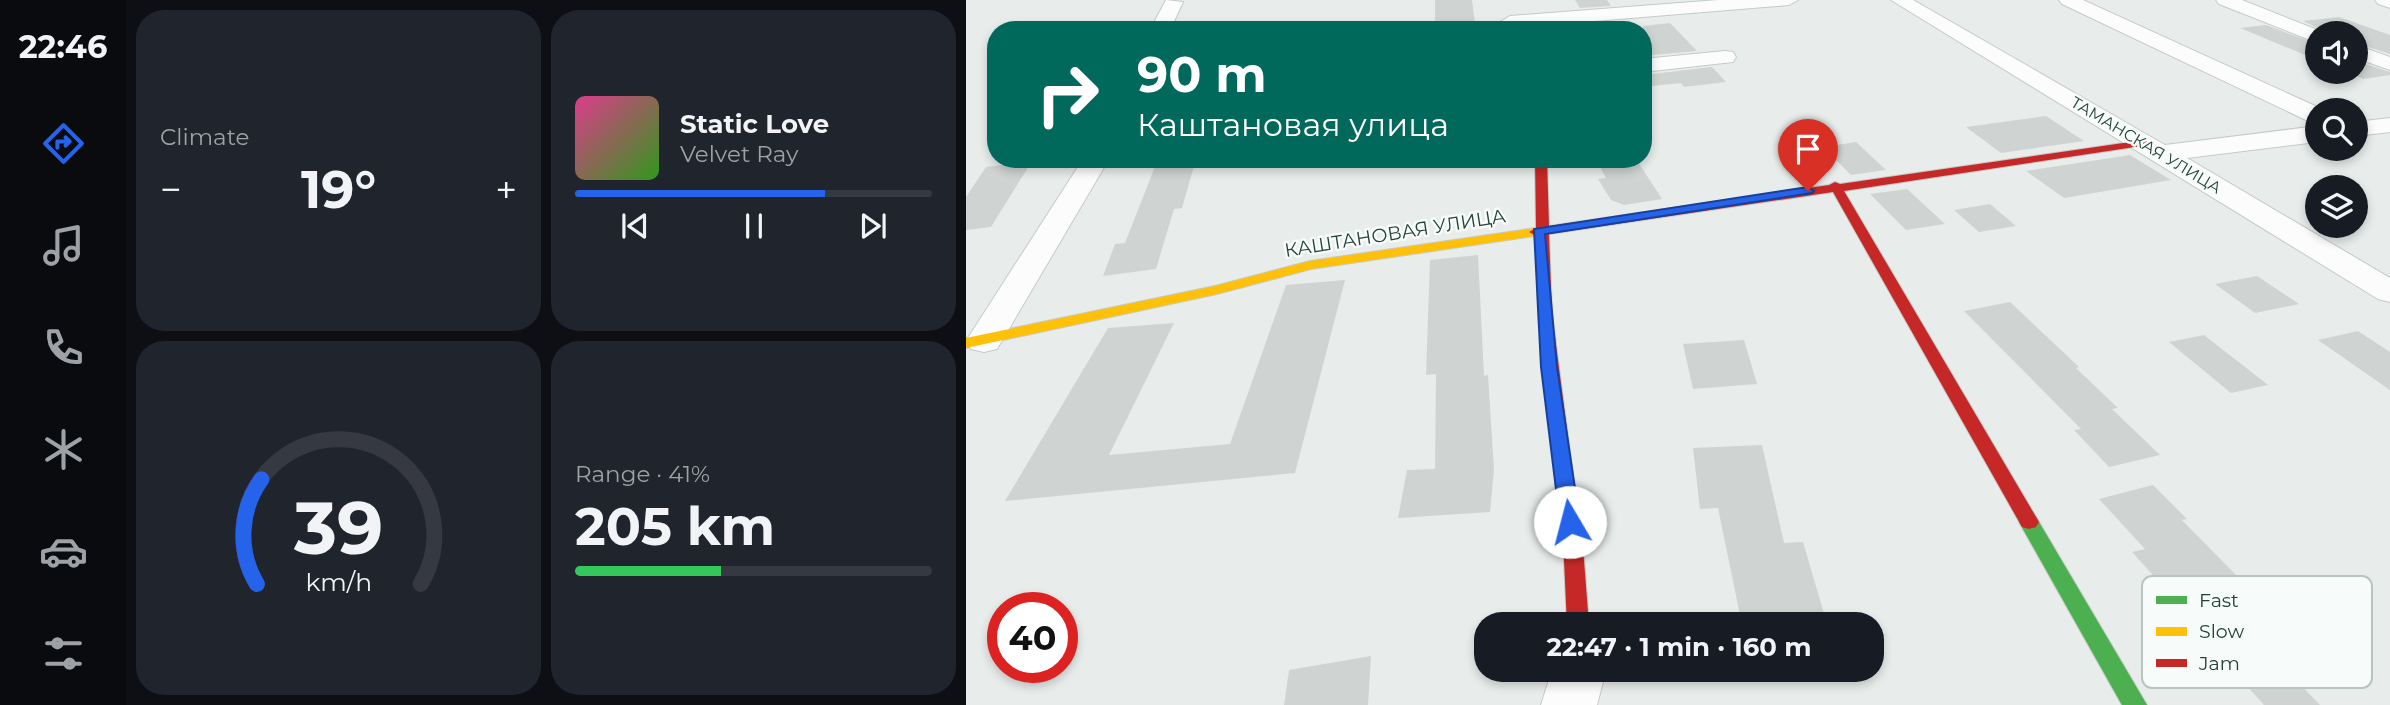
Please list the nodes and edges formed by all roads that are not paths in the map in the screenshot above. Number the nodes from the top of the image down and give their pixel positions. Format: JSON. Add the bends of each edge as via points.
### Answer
{"nodes":[{"id":1,"x":1502,"y":0,"type":"edge"},
{"id":2,"x":1789,"y":0,"type":"edge"},
{"id":3,"x":1899,"y":0,"type":"edge"},
{"id":4,"x":2068,"y":0,"type":"edge"},
{"id":5,"x":2225,"y":0,"type":"edge"},
{"id":6,"x":2384,"y":0,"type":"edge"},
{"id":7,"x":1174,"y":2,"type":"dead end"},
{"id":8,"x":2390,"y":2,"type":"edge"},
{"id":9,"x":1164,"y":21,"type":"edge"},
{"id":10,"x":1509,"y":21,"type":"edge"},
{"id":11,"x":1564,"y":21,"type":"edge"},
{"id":12,"x":2305,"y":31,"type":"edge"},
{"id":13,"x":2368,"y":56,"type":"edge"},
{"id":14,"x":1726,"y":57,"type":"dead end"},
{"id":15,"x":2390,"y":64,"type":"edge"},
{"id":16,"x":1652,"y":65,"type":"edge"},
{"id":17,"x":2305,"y":110,"type":"edge"},
{"id":18,"x":2390,"y":125,"type":"edge"},
{"id":19,"x":2368,"y":128,"type":"edge"},
{"id":20,"x":2305,"y":135,"type":"edge"},
{"id":21,"x":2153,"y":148,"type":"junction"},
{"id":22,"x":1090,"y":168,"type":"edge"},
{"id":23,"x":1541,"y":168,"type":"edge"},
{"id":24,"x":1835,"y":186,"type":"junction"},
{"id":25,"x":1539,"y":232,"type":"junction"},
{"id":26,"x":2390,"y":292,"type":"edge"},
{"id":27,"x":975,"y":342,"type":"edge"},
{"id":28,"x":1578,"y":612,"type":"edge"},
{"id":29,"x":1576,"y":682,"type":"edge"},
{"id":30,"x":1569,"y":705,"type":"edge"},
{"id":31,"x":2135,"y":705,"type":"edge"}],
"edges":[{"from":1,"to":10,"type":"street"},
{"from":2,"to":11,"type":"street"},
{"from":3,"to":21,"type":"street","name":"ТАМАНСКАЯ УЛИЦА"},
{"from":4,"to":17,"type":"street"},
{"from":5,"to":12,"type":"street"},
{"from":6,"to":8,"type":"street"},
{"from":7,"to":9,"type":"street"},
{"from":13,"to":15,"type":"street"},
{"from":14,"to":16,"type":"street"},
{"from":18,"to":19,"type":"street"},
{"from":20,"to":21,"type":"street"},
{"from":21,"to":24,"type":"street","name":"КАШТАНОВАЯ УЛИЦА"},
{"from":21,"to":26,"type":"street","name":"ТАМАНСКАЯ УЛИЦА"},
{"from":22,"to":27,"type":"street"},
{"from":23,"to":25,"type":"street"},
{"from":24,"to":25,"type":"street","name":"КАШТАНОВАЯ УЛИЦА"},
{"from":24,"to":31,"type":"street"},
{"from":25,"to":27,"type":"street","name":"КАШТАНОВАЯ УЛИЦА","via":[[1310,265],[1217,290]]},
{"from":25,"to":28,"type":"street","via":[[1549,367],[1577,574]]},
{"from":29,"to":30,"type":"street"}]}
